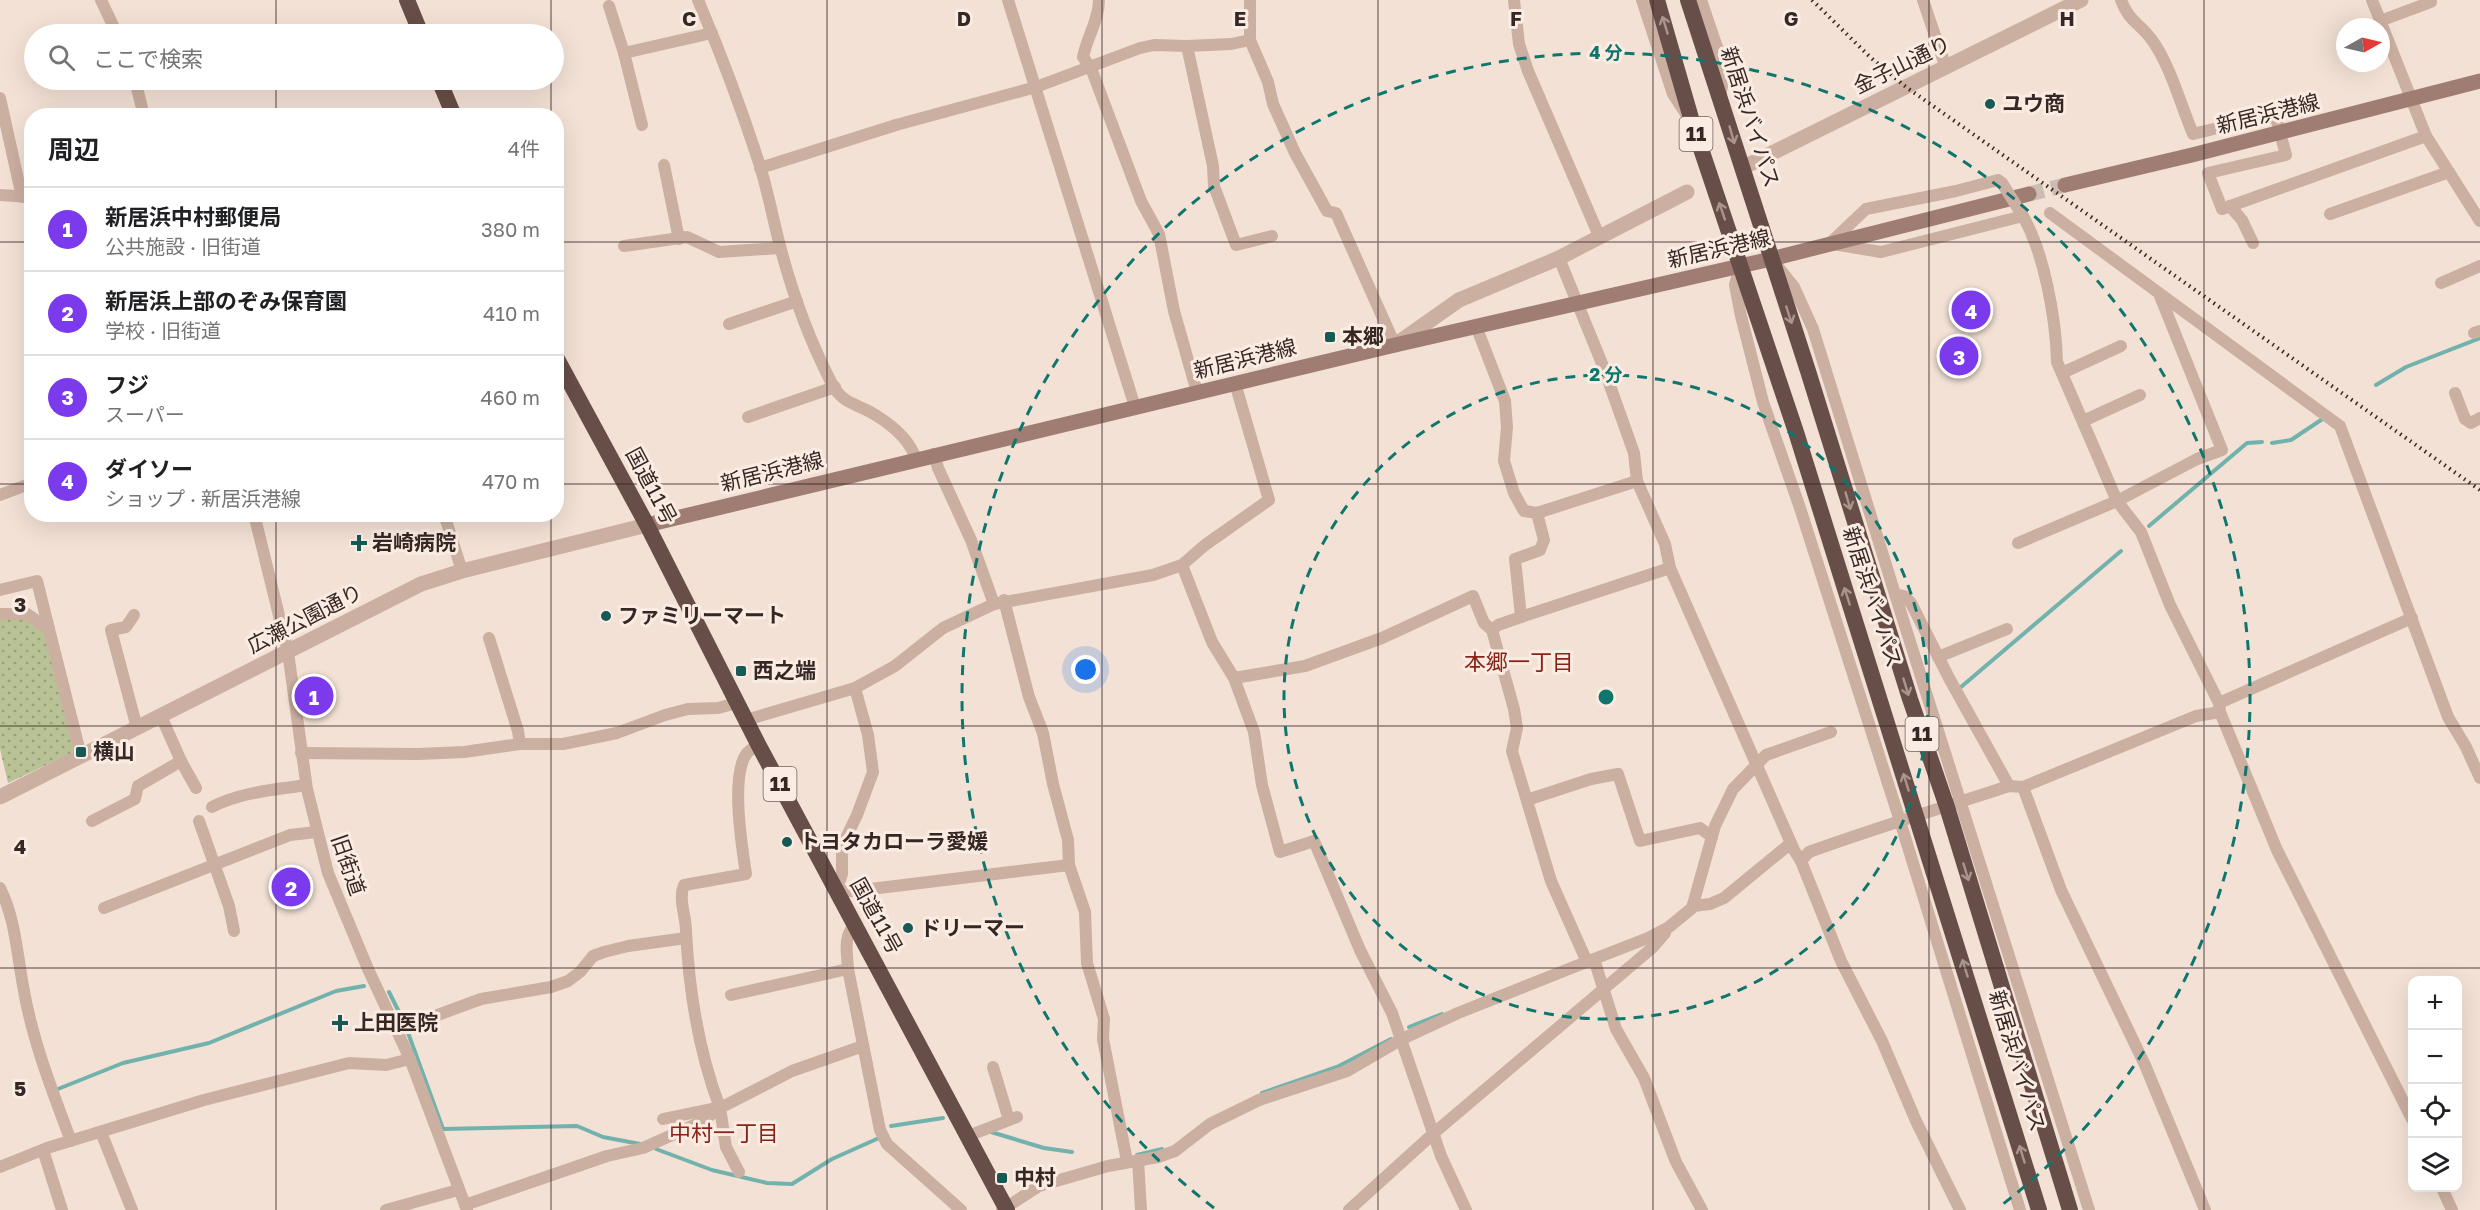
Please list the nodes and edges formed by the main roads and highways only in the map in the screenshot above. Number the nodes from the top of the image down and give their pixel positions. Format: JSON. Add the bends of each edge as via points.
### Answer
{"nodes":[{"id":1,"x":406,"y":0,"type":"edge"},
{"id":2,"x":1657,"y":0,"type":"edge"},
{"id":3,"x":1688,"y":0,"type":"edge"},
{"id":4,"x":417,"y":24,"type":"edge"},
{"id":5,"x":2480,"y":81,"type":"edge"},
{"id":6,"x":443,"y":90,"type":"edge"},
{"id":7,"x":451,"y":108,"type":"edge"},
{"id":8,"x":2065,"y":185,"type":"tunnel mouth"},
{"id":9,"x":2029,"y":194,"type":"tunnel mouth"},
{"id":10,"x":1771,"y":259,"type":"junction"},
{"id":11,"x":1740,"y":266,"type":"junction"},
{"id":12,"x":564,"y":372,"type":"edge"},
{"id":13,"x":647,"y":525,"type":"junction"},
{"id":14,"x":1005,"y":1209,"type":"edge"},
{"id":15,"x":2039,"y":1210,"type":"edge"},
{"id":16,"x":2070,"y":1210,"type":"edge"}],
"edges":[{"from":1,"to":4,"type":"highway"},
{"from":11,"to":2,"type":"highway","name":"新居浜バイパス","number":"11","one_way":true},
{"from":3,"to":10,"type":"highway","name":"新居浜バイパス","number":"11","one_way":true},
{"from":5,"to":8,"type":"main road","name":"新居浜港線"},
{"from":6,"to":7,"type":"highway"},
{"from":9,"to":10,"type":"main road","name":"新居浜港線"},
{"from":10,"to":11,"type":"main road","name":"新居浜港線"},
{"from":10,"to":16,"type":"highway","name":"新居浜バイパス","number":"11","one_way":true,"via":[[1910,699],[1953,804]]},
{"from":11,"to":13,"type":"main road","name":"新居浜港線"},
{"from":15,"to":11,"type":"highway","name":"新居浜バイパス","number":"11","one_way":true,"via":[[1908,819],[1796,432]]},
{"from":12,"to":13,"type":"highway","name":"国道11号","number":"11"},
{"from":13,"to":14,"type":"highway","name":"国道11号","number":"11","via":[[836,891],[979,1132]]}]}
